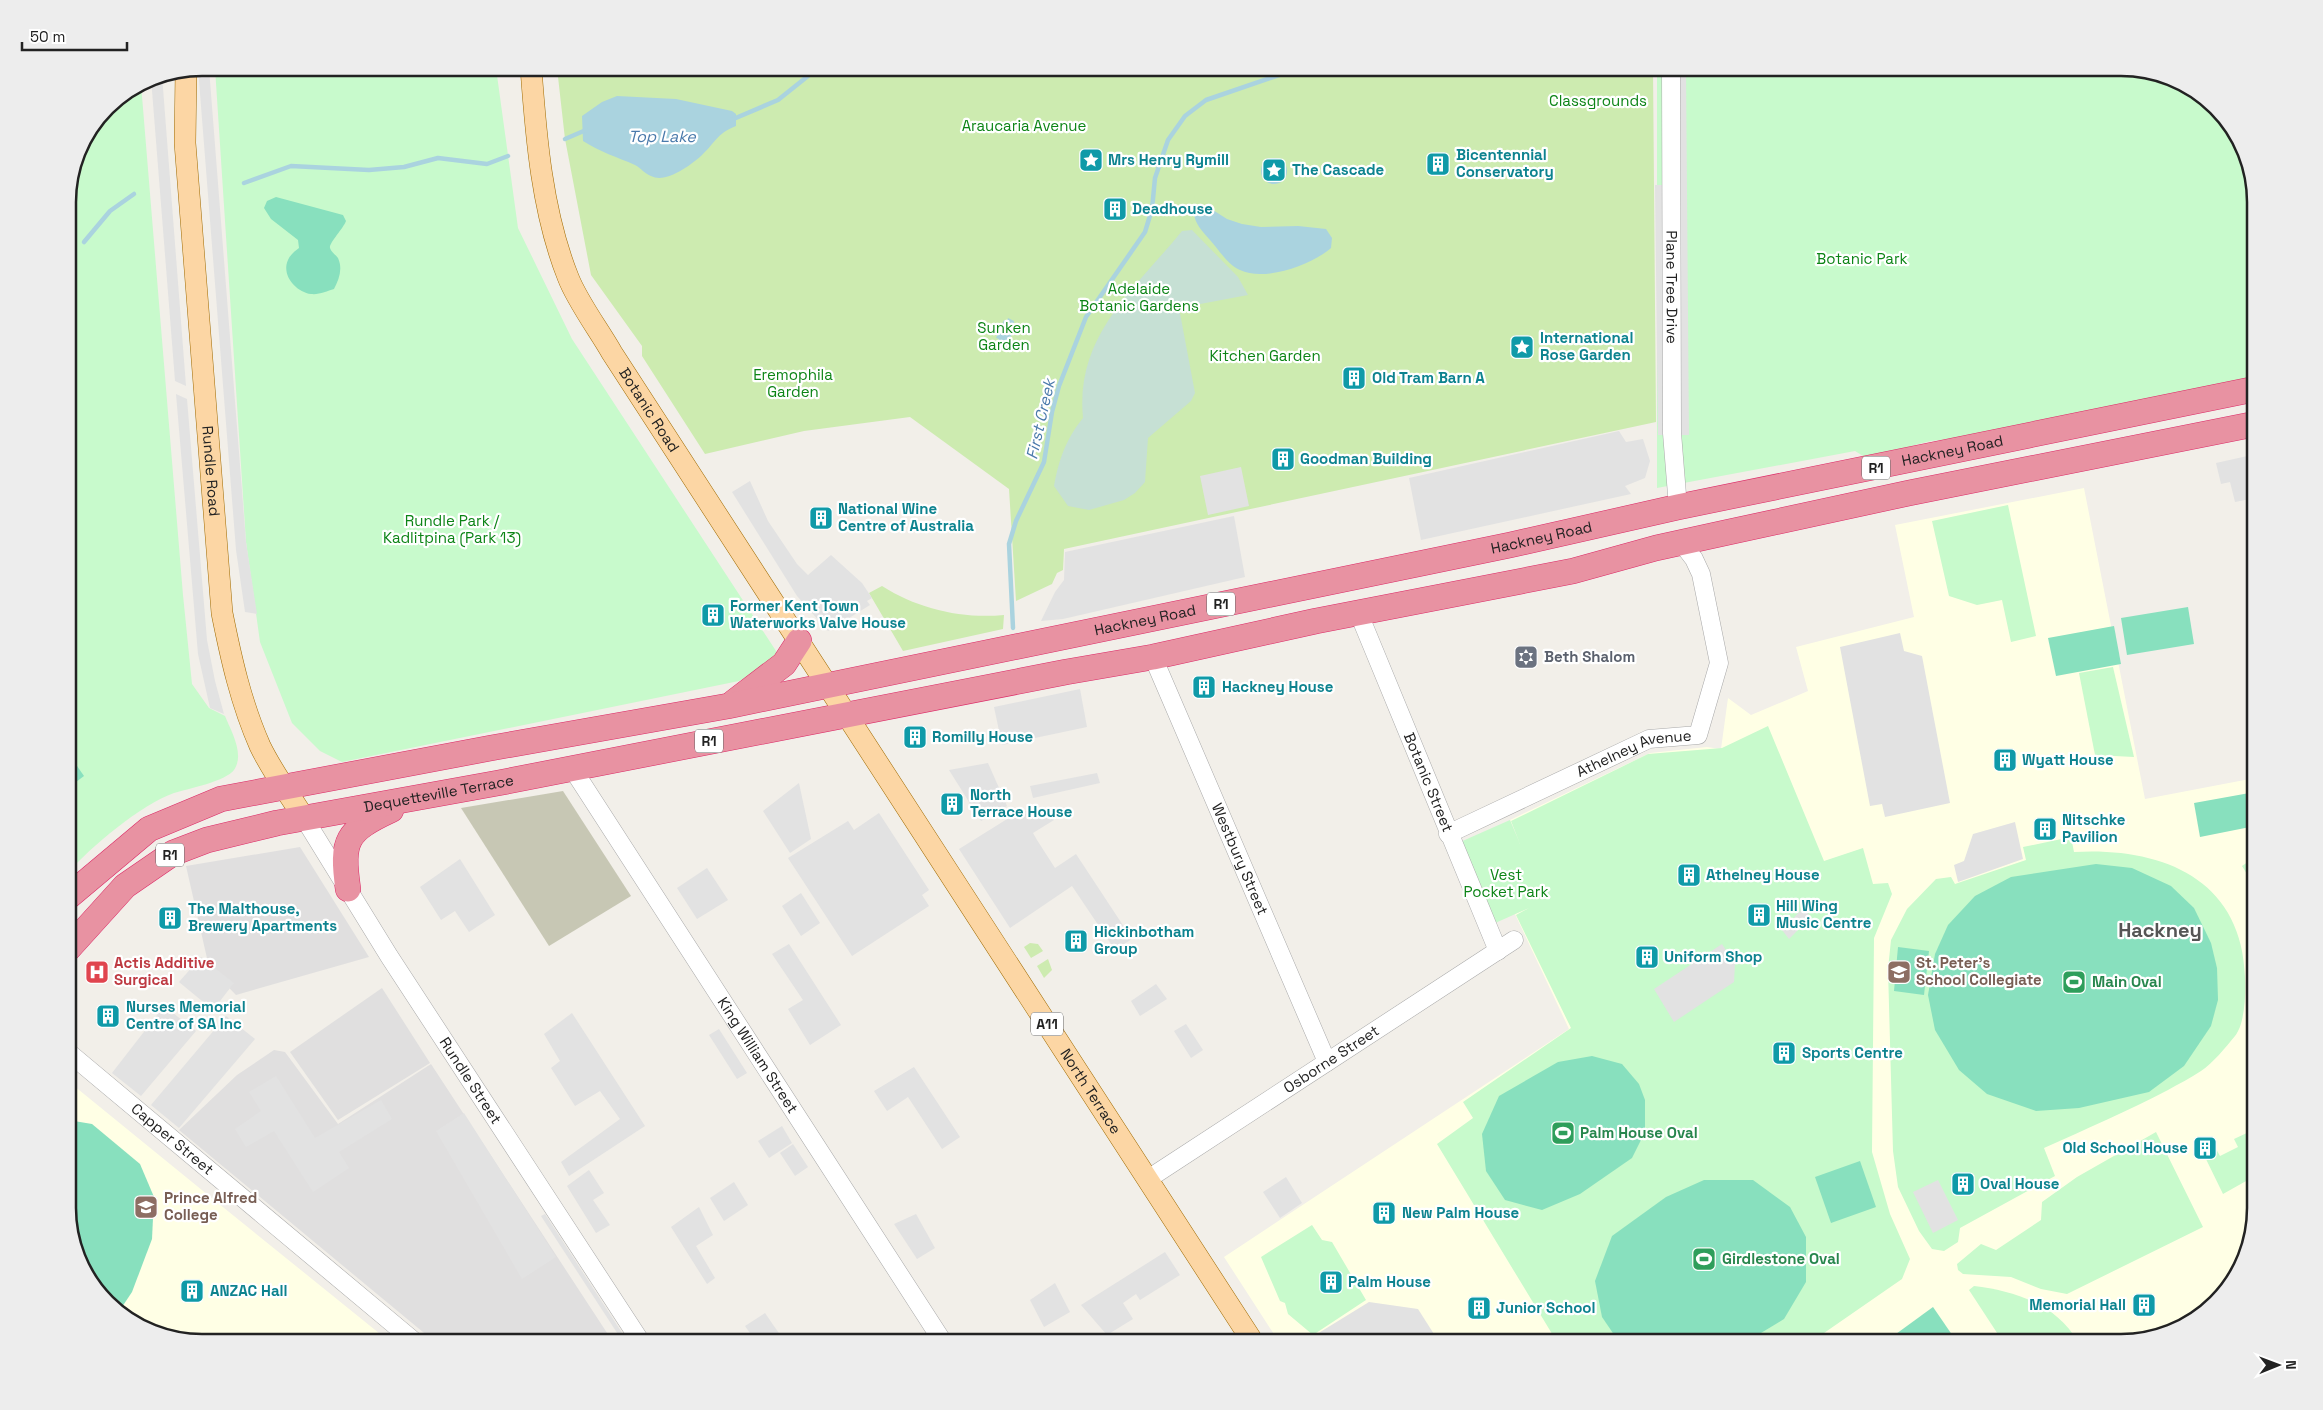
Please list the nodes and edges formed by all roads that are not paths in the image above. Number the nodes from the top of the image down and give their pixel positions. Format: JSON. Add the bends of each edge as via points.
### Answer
{"nodes":[{"id":1,"x":526,"y":76,"type":"edge"},
{"id":2,"x":532,"y":76,"type":"edge"},
{"id":3,"x":1671,"y":76,"type":"edge"},
{"id":4,"x":186,"y":77,"type":"edge"},
{"id":5,"x":175,"y":79,"type":"edge"},
{"id":6,"x":534,"y":108,"type":"junction"},
{"id":7,"x":185,"y":143,"type":"junction"},
{"id":8,"x":2246,"y":391,"type":"edge"},
{"id":9,"x":2246,"y":426,"type":"edge"},
{"id":10,"x":1909,"y":493,"type":"junction"},
{"id":11,"x":1678,"y":507,"type":"junction"},
{"id":12,"x":1710,"y":536,"type":"junction"},
{"id":13,"x":1681,"y":542,"type":"junction"},
{"id":14,"x":1701,"y":574,"type":"junction"},
{"id":15,"x":1359,"y":614,"type":"junction"},
{"id":16,"x":1078,"y":634,"type":"junction"},
{"id":17,"x":800,"y":641,"type":"junction"},
{"id":18,"x":1153,"y":657,"type":"junction"},
{"id":19,"x":1114,"y":663,"type":"junction"},
{"id":20,"x":828,"y":686,"type":"junction"},
{"id":21,"x":728,"y":706,"type":"junction"},
{"id":22,"x":847,"y":715,"type":"junction"},
{"id":23,"x":564,"y":736,"type":"junction"},
{"id":24,"x":572,"y":768,"type":"junction"},
{"id":25,"x":284,"y":786,"type":"junction"},
{"id":26,"x":423,"y":796,"type":"junction"},
{"id":27,"x":304,"y":818,"type":"junction"},
{"id":28,"x":1448,"y":834,"type":"junction"},
{"id":29,"x":77,"y":889,"type":"edge"},
{"id":30,"x":348,"y":889,"type":"junction"},
{"id":31,"x":77,"y":939,"type":"edge"},
{"id":32,"x":1514,"y":940,"type":"dead end"},
{"id":33,"x":1498,"y":951,"type":"junction"},
{"id":34,"x":77,"y":1060,"type":"edge"},
{"id":35,"x":1327,"y":1062,"type":"junction"},
{"id":36,"x":1148,"y":1179,"type":"junction"},
{"id":37,"x":405,"y":1334,"type":"edge"},
{"id":38,"x":635,"y":1334,"type":"edge"},
{"id":39,"x":938,"y":1334,"type":"edge"},
{"id":40,"x":1248,"y":1334,"type":"edge"}],
"edges":[{"from":1,"to":6,"type":"main road","name":"Botanic Road"},
{"from":2,"to":6,"type":"main road","name":"Botanic Road"},
{"from":3,"to":11,"type":"street","name":"Plane Tree Drive","via":[[1672,433]]},
{"from":4,"to":7,"type":"main road","name":"Rundle Road"},
{"from":5,"to":7,"type":"main road","name":"Rundle Road"},
{"from":6,"to":17,"type":"main road","name":"Botanic Road","via":[[548,207],[568,278],[612,353]]},
{"from":7,"to":25,"type":"main road","name":"Rundle Road","via":[[222,613],[245,710],[260,746]]},
{"from":8,"to":11,"type":"highway","name":"Hackney Road","number":"R1"},
{"from":9,"to":10,"type":"highway","name":"Hackney Road","number":"R1"},
{"from":10,"to":11,"type":"highway","via":[[1866,486],[1690,520],[1682,516]]},
{"from":10,"to":12,"type":"highway","name":"Hackney Road","number":"R1"},
{"from":11,"to":16,"type":"highway","name":"Hackney Road","number":"R1"},
{"from":12,"to":13,"type":"highway","name":"Hackney Road","number":"R1"},
{"from":12,"to":14,"type":"street","name":"Athelney Avenue","via":[[1704,549]]},
{"from":13,"to":14,"type":"street","name":"Athelney Avenue"},
{"from":13,"to":15,"type":"highway","name":"Hackney Road","number":"R1","via":[[1573,571]]},
{"from":14,"to":28,"type":"street","name":"Athelney Avenue","via":[[1719,663],[1698,735],[1649,739]]},
{"from":15,"to":18,"type":"highway","name":"Hackney Road","number":"R1"},
{"from":15,"to":28,"type":"street","name":"Botanic Street"},
{"from":16,"to":19,"type":"highway","via":[[1084,644]]},
{"from":16,"to":20,"type":"highway","name":"Hackney Road","number":"R1"},
{"from":17,"to":20,"type":"main road","name":"Botanic Road"},
{"from":17,"to":21,"type":"highway","via":[[784,664]]},
{"from":18,"to":19,"type":"highway","name":"Hackney Road","number":"R1"},
{"from":18,"to":35,"type":"street","name":"Westbury Street"},
{"from":19,"to":22,"type":"highway","name":"Hackney Road","number":"R1"},
{"from":20,"to":21,"type":"highway","number":"R1"},
{"from":20,"to":22,"type":"main road","number":"A11"},
{"from":21,"to":23,"type":"highway","number":"R1"},
{"from":22,"to":24,"type":"highway","name":"Dequetteville Terrace","number":"R1"},
{"from":22,"to":36,"type":"main road","name":"North Terrace","number":"A11"},
{"from":23,"to":24,"type":"highway"},
{"from":23,"to":25,"type":"highway","number":"R1"},
{"from":24,"to":26,"type":"highway","name":"Dequetteville Terrace","number":"R1"},
{"from":24,"to":39,"type":"street","name":"King William Street"},
{"from":25,"to":27,"type":"main road","name":"Rundle Road"},
{"from":25,"to":29,"type":"highway","number":"R1","via":[[221,798],[149,829]]},
{"from":26,"to":27,"type":"highway","name":"Dequetteville Terrace","number":"R1"},
{"from":26,"to":30,"type":"highway","via":[[364,823],[349,838],[344,860]]},
{"from":27,"to":30,"type":"street","name":"Rundle Street"},
{"from":27,"to":31,"type":"highway","name":"Dequetteville Terrace","number":"R1","via":[[207,840],[173,854],[125,886]]},
{"from":28,"to":33,"type":"street","name":"Botanic Street"},
{"from":30,"to":38,"type":"street","name":"Rundle Street"},
{"from":32,"to":33,"type":"street","name":"Osborne Street"},
{"from":33,"to":35,"type":"street","name":"Osborne Street"},
{"from":34,"to":37,"type":"street","name":"Capper Street"},
{"from":35,"to":36,"type":"street","name":"Osborne Street"},
{"from":36,"to":40,"type":"main road","name":"North Terrace","number":"A11"}]}
